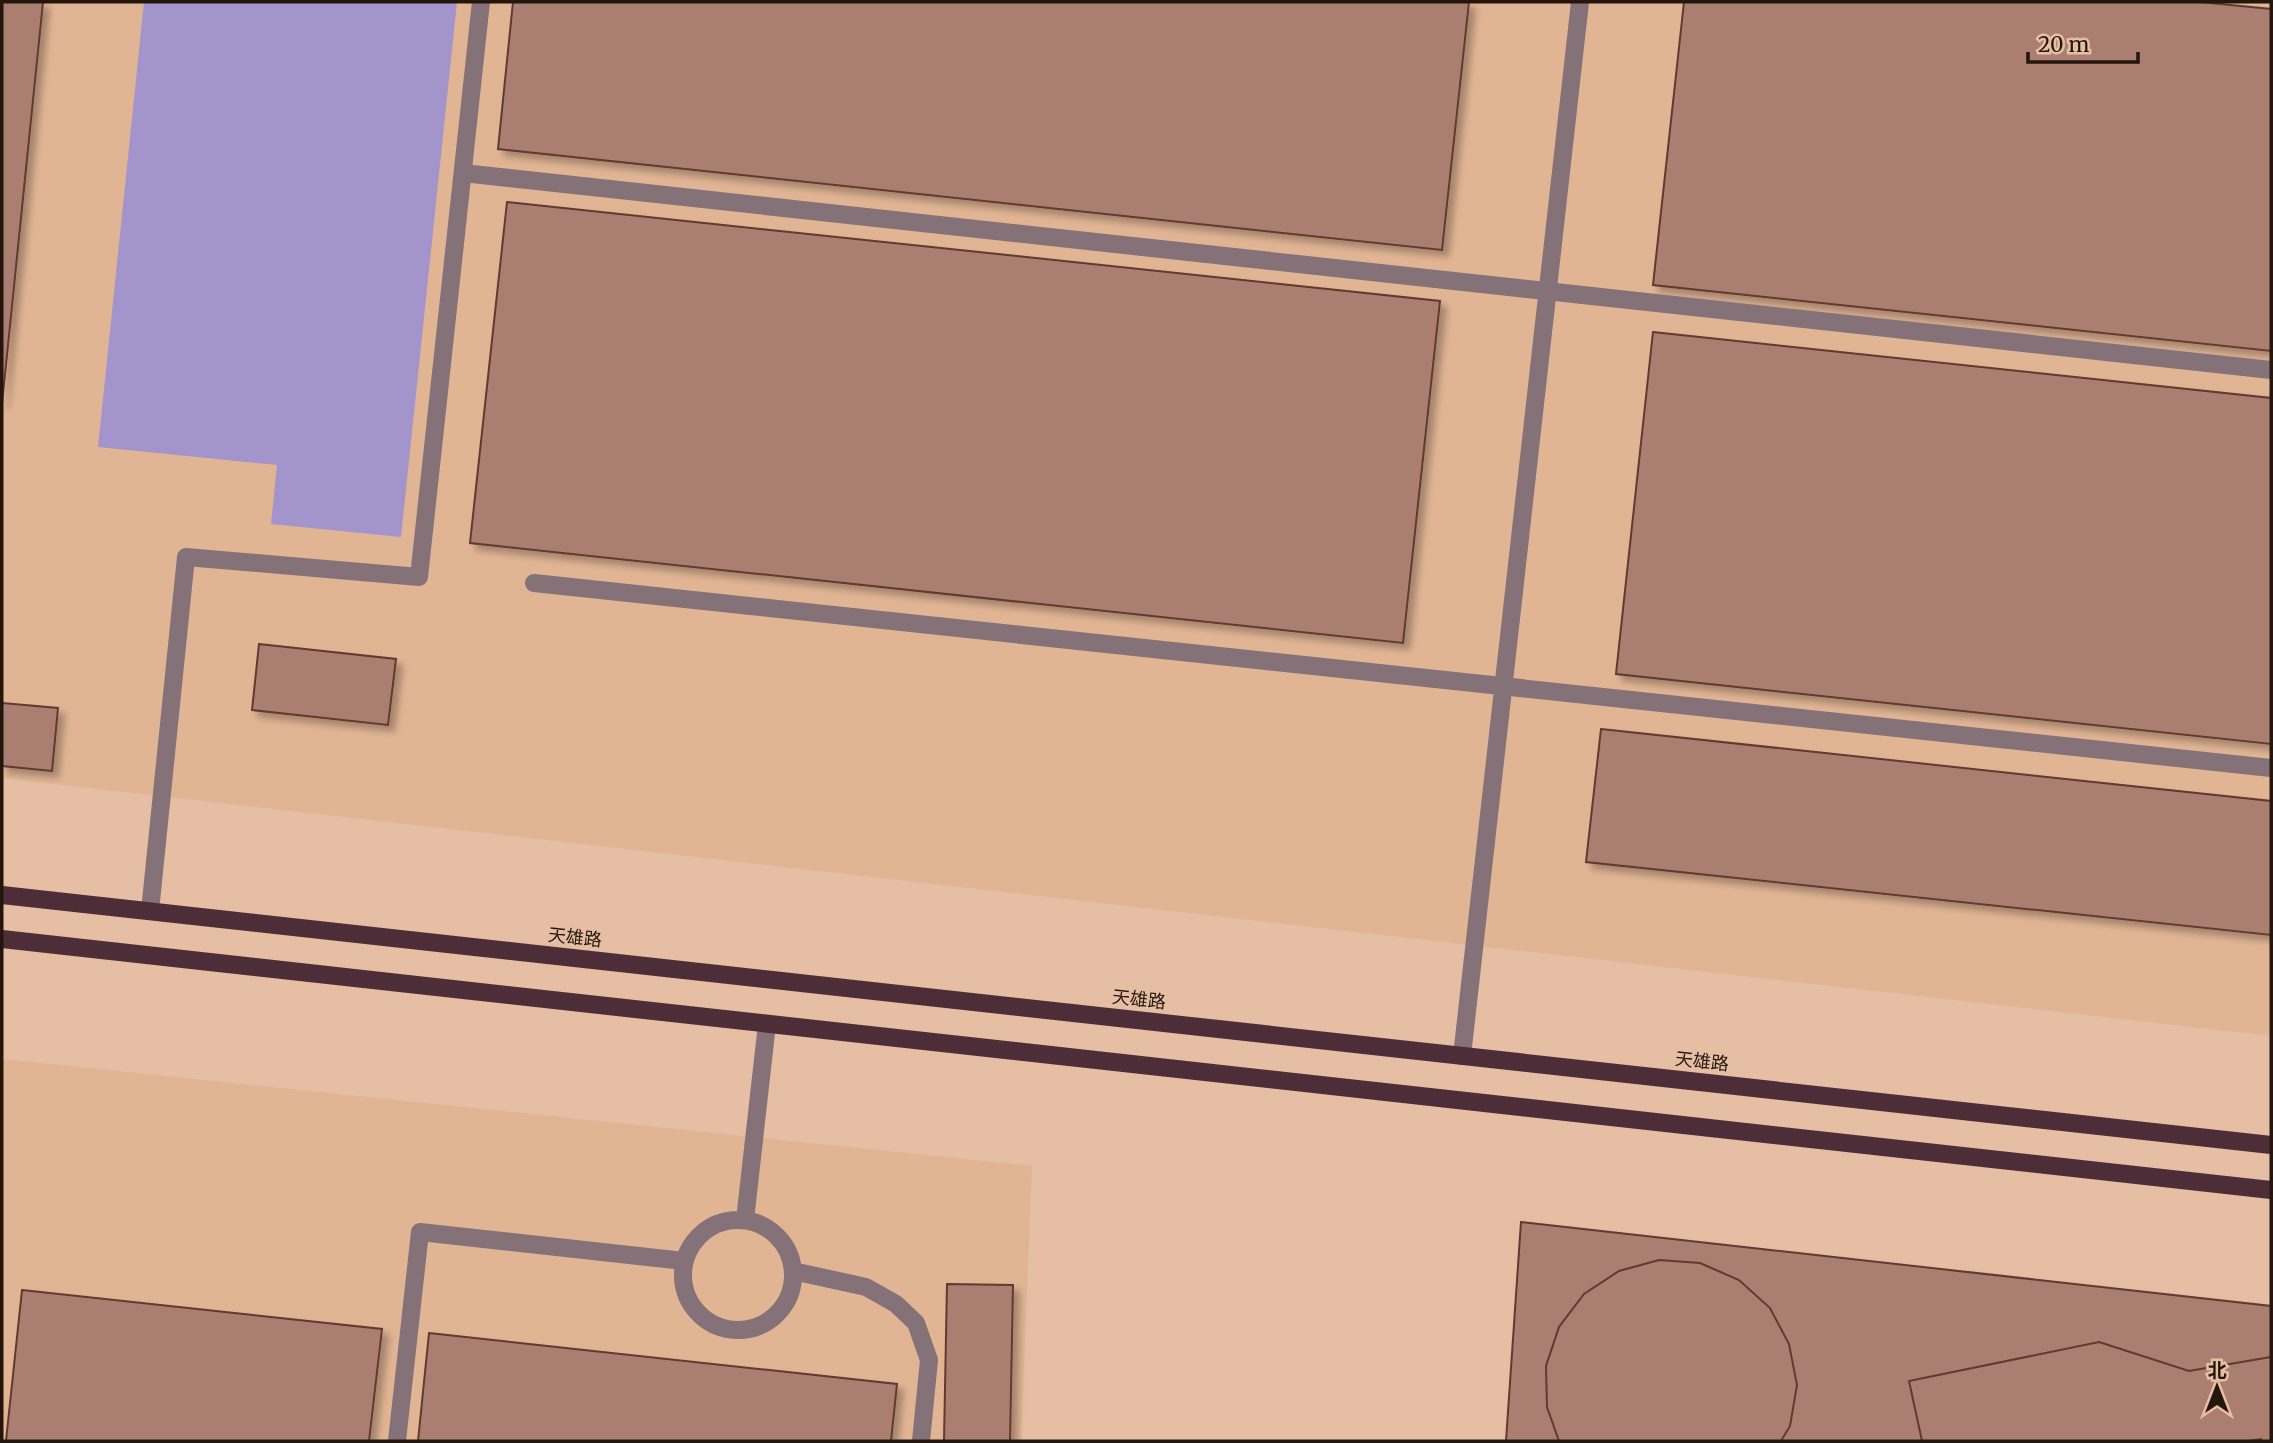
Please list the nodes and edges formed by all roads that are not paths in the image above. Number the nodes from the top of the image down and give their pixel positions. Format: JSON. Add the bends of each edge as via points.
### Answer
{"nodes":[{"id":1,"x":481,"y":2,"type":"edge"},
{"id":2,"x":1580,"y":2,"type":"edge"},
{"id":3,"x":463,"y":173,"type":"junction"},
{"id":4,"x":1548,"y":291,"type":"junction"},
{"id":5,"x":2271,"y":370,"type":"edge"},
{"id":6,"x":534,"y":583,"type":"dead end"},
{"id":7,"x":1504,"y":686,"type":"junction"},
{"id":8,"x":2271,"y":768,"type":"edge"},
{"id":9,"x":2,"y":895,"type":"edge"},
{"id":10,"x":150,"y":911,"type":"junction"},
{"id":11,"x":2,"y":939,"type":"edge"},
{"id":12,"x":766,"y":1024,"type":"junction"},
{"id":13,"x":1462,"y":1056,"type":"junction"},
{"id":14,"x":2271,"y":1145,"type":"edge"},
{"id":15,"x":2271,"y":1190,"type":"edge"},
{"id":16,"x":745,"y":1220,"type":"junction"},
{"id":17,"x":684,"y":1261,"type":"junction"},
{"id":18,"x":793,"y":1271,"type":"junction"},
{"id":19,"x":397,"y":1441,"type":"edge"},
{"id":20,"x":921,"y":1441,"type":"edge"}],
"edges":[{"from":1,"to":3,"type":"lane"},
{"from":2,"to":4,"type":"lane"},
{"from":3,"to":4,"type":"lane"},
{"from":3,"to":10,"type":"lane","via":[[419,577],[186,557]]},
{"from":4,"to":5,"type":"lane"},
{"from":4,"to":7,"type":"lane"},
{"from":6,"to":7,"type":"lane"},
{"from":7,"to":8,"type":"lane"},
{"from":7,"to":13,"type":"lane"},
{"from":9,"to":10,"type":"main road","name":"天雄路"},
{"from":10,"to":13,"type":"main road","name":"天雄路"},
{"from":11,"to":12,"type":"main road"},
{"from":12,"to":15,"type":"main road"},
{"from":12,"to":16,"type":"lane"},
{"from":13,"to":14,"type":"main road","name":"天雄路"},
{"from":16,"to":17,"type":"lane","via":[[713,1225],[690,1246]]},
{"from":16,"to":18,"type":"lane","via":[[778,1237],[789,1252]]},
{"from":17,"to":18,"type":"lane","via":[[682,1277],[692,1307],[716,1326],[734,1330],[753,1329],[770,1320],[791,1290]]},
{"from":17,"to":19,"type":"lane","via":[[420,1232]]},
{"from":18,"to":20,"type":"lane","via":[[866,1287],[896,1304],[916,1323],[929,1360]]}]}
